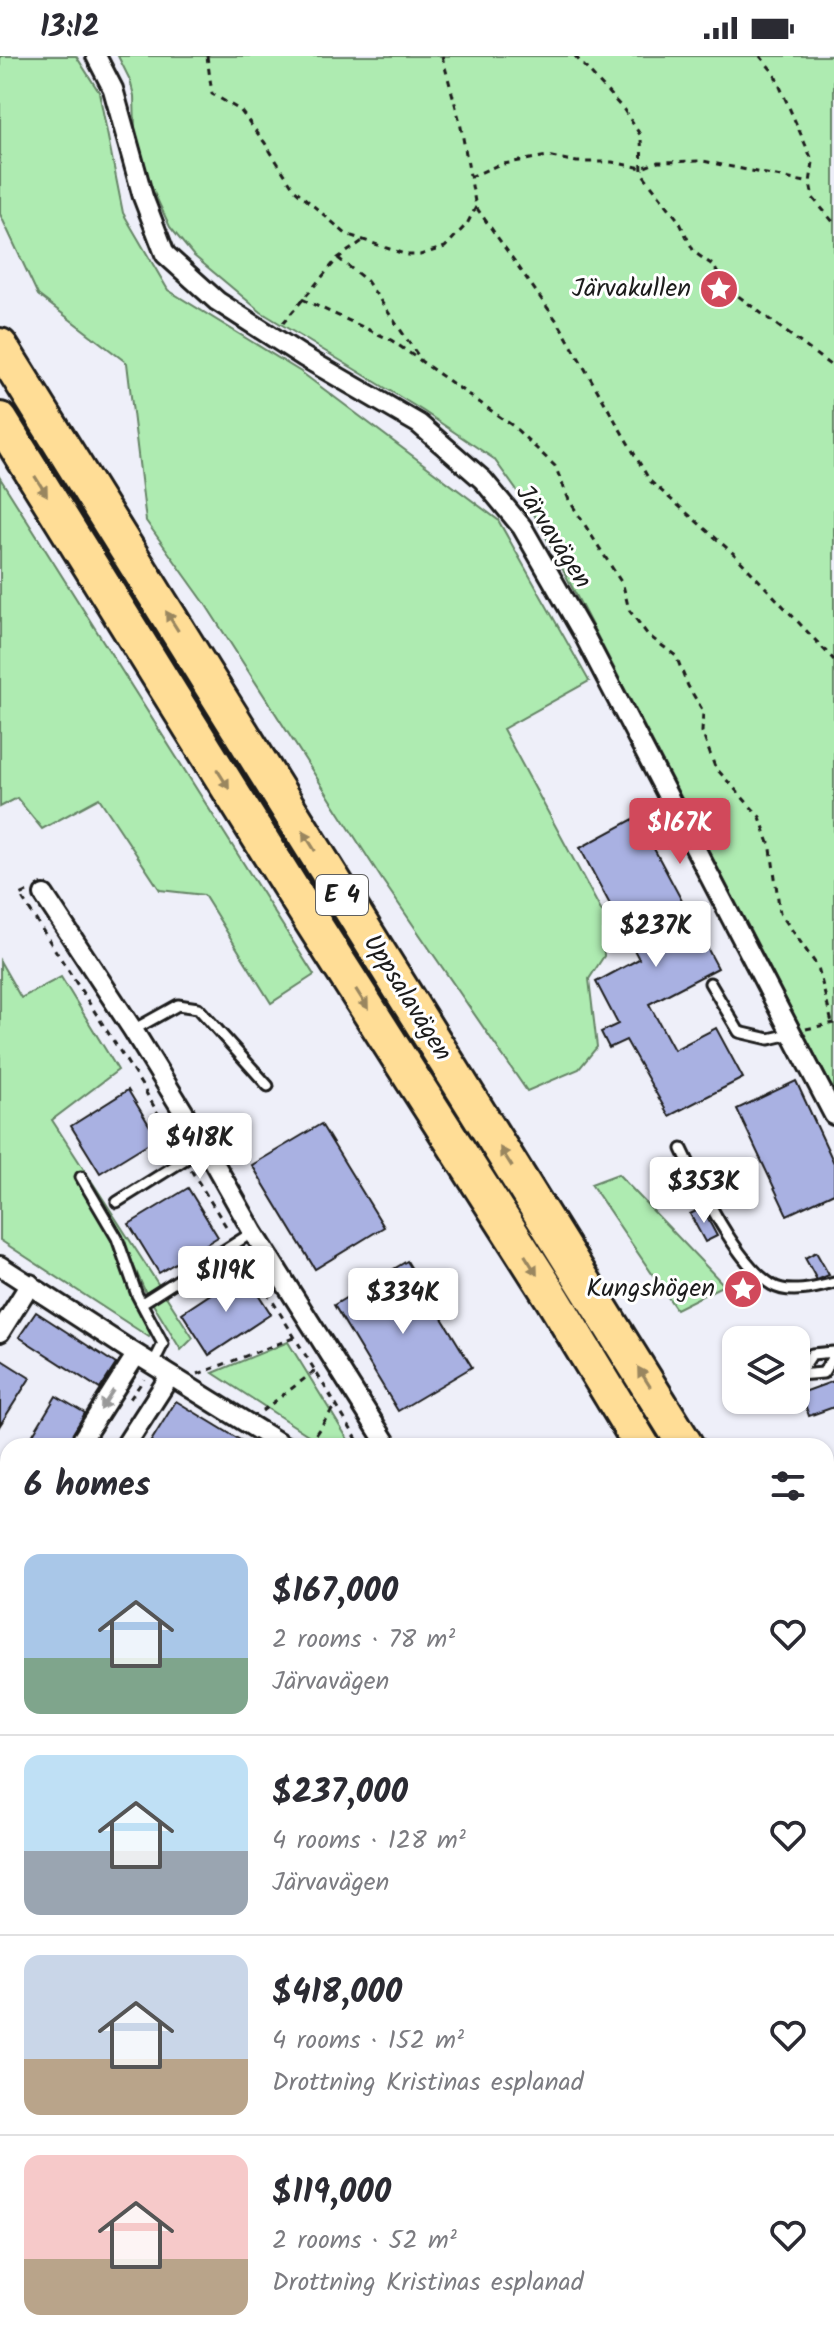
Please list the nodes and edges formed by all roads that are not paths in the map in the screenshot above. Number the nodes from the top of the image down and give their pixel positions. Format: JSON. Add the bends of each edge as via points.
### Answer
{"nodes":[{"id":1,"x":96,"y":56,"type":"edge"},
{"id":2,"x":0,"y":346,"type":"edge"},
{"id":3,"x":0,"y":420,"type":"edge"},
{"id":4,"x":44,"y":895,"type":"dead end"},
{"id":5,"x":710,"y":983,"type":"dead end"},
{"id":6,"x":133,"y":1030,"type":"junction"},
{"id":7,"x":795,"y":1032,"type":"junction"},
{"id":8,"x":268,"y":1086,"type":"dead end"},
{"id":9,"x":834,"y":1115,"type":"edge"},
{"id":10,"x":205,"y":1147,"type":"junction"},
{"id":11,"x":682,"y":1149,"type":"dead end"},
{"id":12,"x":81,"y":1177,"type":"dead end"},
{"id":13,"x":117,"y":1202,"type":"dead end"},
{"id":14,"x":253,"y":1232,"type":"junction"},
{"id":15,"x":0,"y":1266,"type":"edge"},
{"id":16,"x":834,"y":1283,"type":"edge"},
{"id":17,"x":30,"y":1284,"type":"junction"},
{"id":18,"x":142,"y":1303,"type":"junction"},
{"id":19,"x":0,"y":1332,"type":"edge"},
{"id":20,"x":145,"y":1359,"type":"junction"},
{"id":21,"x":170,"y":1376,"type":"junction"},
{"id":22,"x":84,"y":1438,"type":"edge"},
{"id":23,"x":130,"y":1438,"type":"edge"},
{"id":24,"x":271,"y":1438,"type":"edge"},
{"id":25,"x":383,"y":1438,"type":"edge"},
{"id":26,"x":637,"y":1438,"type":"edge"},
{"id":27,"x":682,"y":1438,"type":"edge"}],
"edges":[{"from":1,"to":7,"type":"street","name":"Järvavägen","via":[[113,89],[165,254],[217,301],[419,424],[483,480],[522,527]]},
{"from":27,"to":2,"type":"highway","name":"Uppsalavägen","number":"E 4","one_way":true},
{"from":3,"to":26,"type":"highway","name":"Uppsalavägen","number":"E 4","one_way":true},
{"from":4,"to":6,"type":"street"},
{"from":5,"to":7,"type":"lane","via":[[739,1032],[769,1039]]},
{"from":6,"to":8,"type":"lane","via":[[178,1005],[198,1008]]},
{"from":6,"to":10,"type":"street"},
{"from":7,"to":9,"type":"street","name":"Järvavägen"},
{"from":10,"to":13,"type":"lane"},
{"from":10,"to":14,"type":"street"},
{"from":11,"to":16,"type":"lane","via":[[734,1244],[772,1285],[787,1290]]},
{"from":12,"to":18,"type":"lane","via":[[117,1238]]},
{"from":14,"to":18,"type":"lane"},
{"from":14,"to":25,"type":"street"},
{"from":15,"to":17,"type":"street"},
{"from":17,"to":19,"type":"street"},
{"from":17,"to":20,"type":"street"},
{"from":18,"to":20,"type":"lane","via":[[163,1344]]},
{"from":20,"to":21,"type":"street"},
{"from":20,"to":22,"type":"street","one_way":true},
{"from":21,"to":23,"type":"street"},
{"from":21,"to":24,"type":"street"}]}
